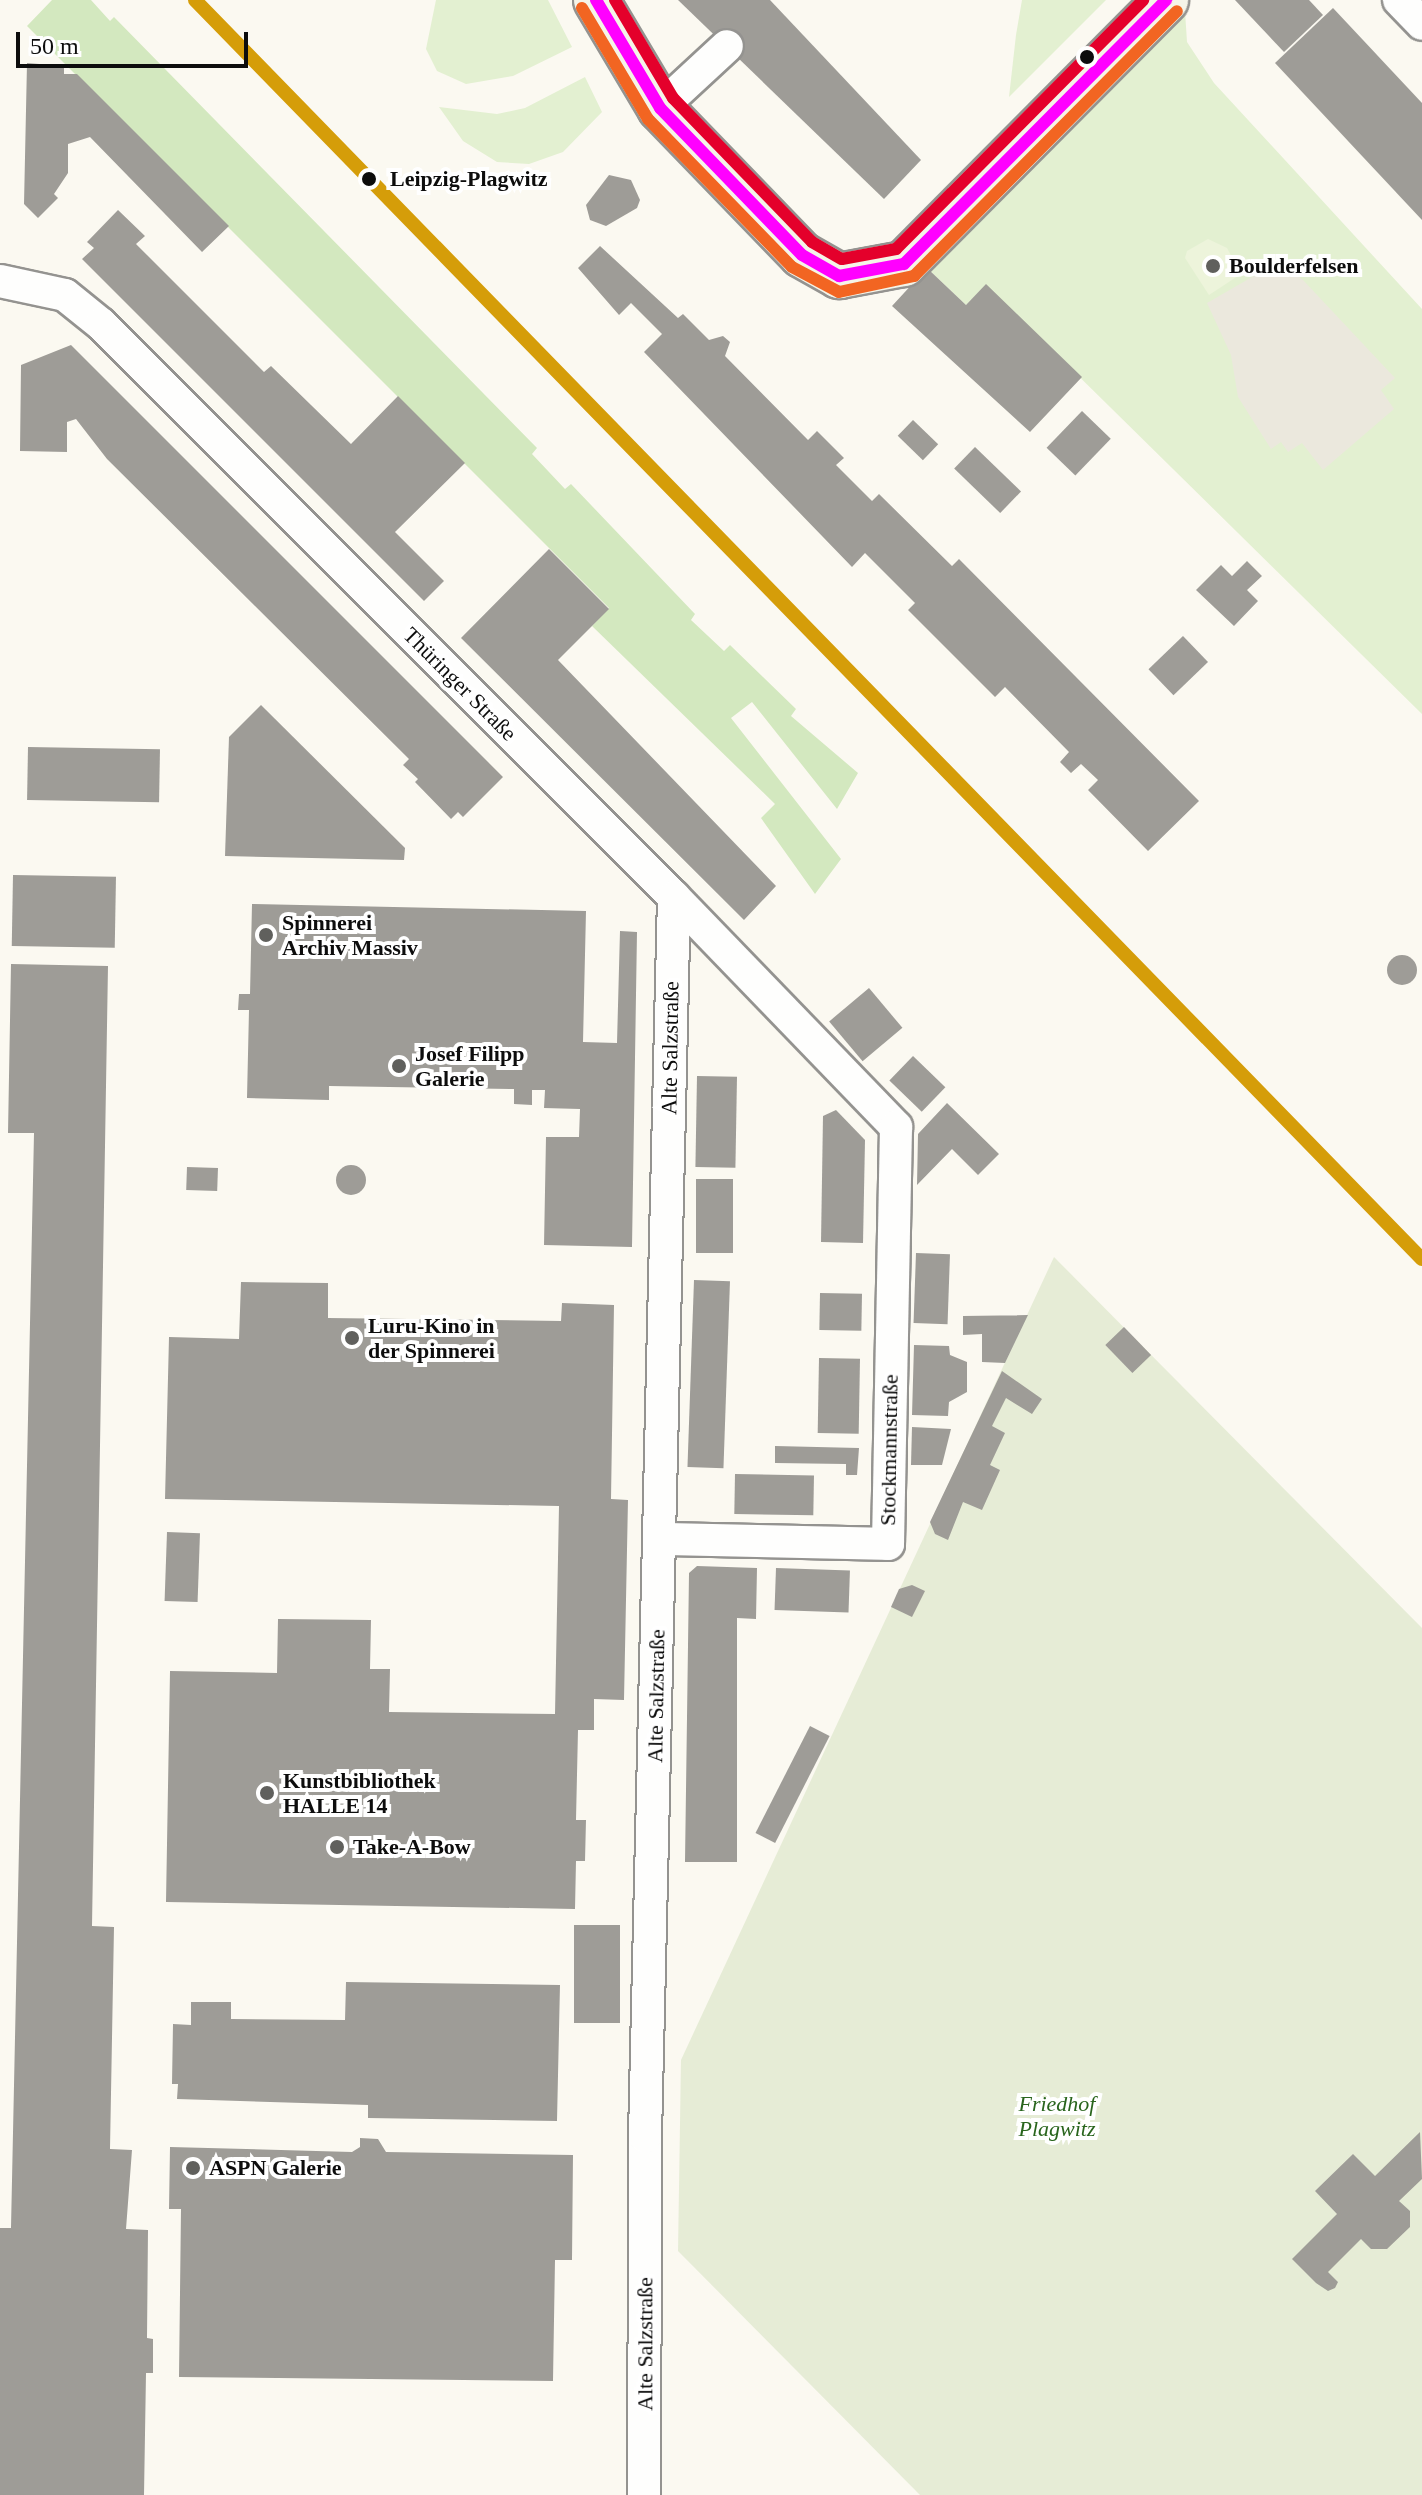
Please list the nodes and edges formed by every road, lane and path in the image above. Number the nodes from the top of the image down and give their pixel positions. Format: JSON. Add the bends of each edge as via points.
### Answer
{"nodes":[{"id":1,"x":596,"y":0,"type":"edge"},
{"id":2,"x":1124,"y":0,"type":"edge"},
{"id":3,"x":1166,"y":0,"type":"edge"},
{"id":4,"x":1399,"y":0,"type":"edge"},
{"id":5,"x":1422,"y":24,"type":"edge"},
{"id":6,"x":727,"y":46,"type":"dead end"},
{"id":7,"x":660,"y":108,"type":"junction"},
{"id":8,"x":853,"y":273,"type":"junction"},
{"id":9,"x":0,"y":281,"type":"edge"},
{"id":10,"x":674,"y":897,"type":"junction"},
{"id":11,"x":896,"y":1127,"type":"joint"},
{"id":12,"x":660,"y":1539,"type":"junction"},
{"id":13,"x":644,"y":2495,"type":"edge"}],
"edges":[{"from":1,"to":7,"type":"street"},
{"from":2,"to":8,"type":"street"},
{"from":3,"to":8,"type":"street","via":[[904,264]]},
{"from":4,"to":5,"type":"street"},
{"from":6,"to":7,"type":"street"},
{"from":7,"to":8,"type":"street","via":[[802,255]]},
{"from":9,"to":10,"type":"street","name":"Thüringer Straße","via":[[65,295],[101,324]]},
{"from":10,"to":11,"type":"street","name":"Thüringer Straße"},
{"from":10,"to":12,"type":"street","name":"Alte Salzstraße"},
{"from":11,"to":12,"type":"street","name":"Stockmannstraße","via":[[888,1544]]},
{"from":12,"to":13,"type":"street","name":"Alte Salzstraße","via":[[645,2120]]}]}
